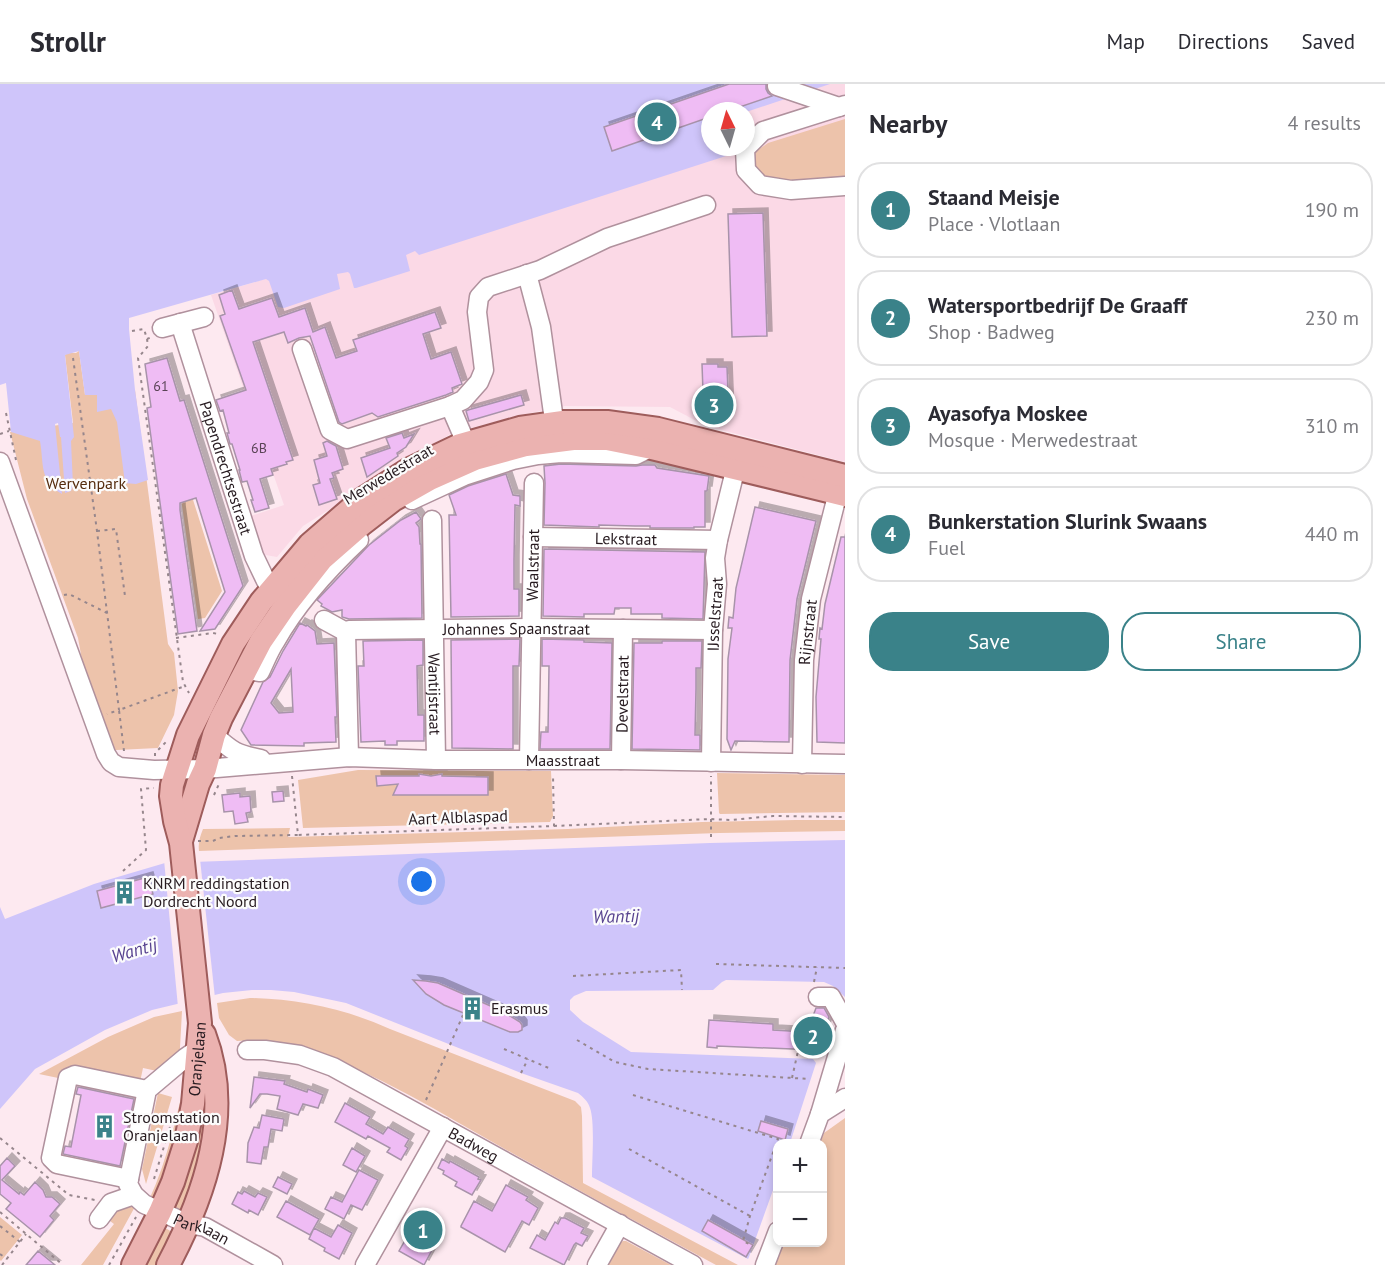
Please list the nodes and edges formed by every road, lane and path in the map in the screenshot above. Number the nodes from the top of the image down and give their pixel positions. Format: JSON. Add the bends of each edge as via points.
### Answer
{"nodes":[{"id":1,"x":777,"y":86,"type":"dead end"},
{"id":2,"x":836,"y":105,"type":"edge"},
{"id":3,"x":845,"y":186,"type":"edge"},
{"id":4,"x":706,"y":205,"type":"dead end"},
{"id":5,"x":527,"y":274,"type":"junction"},
{"id":6,"x":204,"y":317,"type":"dead end"},
{"id":7,"x":180,"y":323,"type":"junction"},
{"id":8,"x":162,"y":328,"type":"dead end"},
{"id":9,"x":147,"y":339,"type":"dead end"},
{"id":10,"x":302,"y":349,"type":"dead end"},
{"id":11,"x":73,"y":358,"type":"dead end"},
{"id":12,"x":450,"y":406,"type":"junction"},
{"id":13,"x":554,"y":426,"type":"junction"},
{"id":14,"x":10,"y":430,"type":"dead end"},
{"id":15,"x":0,"y":434,"type":"edge"},
{"id":16,"x":466,"y":443,"type":"junction"},
{"id":17,"x":652,"y":448,"type":"junction"},
{"id":18,"x":0,"y":462,"type":"edge"},
{"id":19,"x":734,"y":473,"type":"junction"},
{"id":20,"x":845,"y":476,"type":"edge"},
{"id":21,"x":534,"y":483,"type":"dead end"},
{"id":22,"x":841,"y":502,"type":"edge"},
{"id":23,"x":432,"y":520,"type":"dead end"},
{"id":24,"x":97,"y":531,"type":"junction"},
{"id":25,"x":533,"y":537,"type":"junction"},
{"id":26,"x":718,"y":540,"type":"junction"},
{"id":27,"x":281,"y":593,"type":"junction"},
{"id":28,"x":69,"y":594,"type":"dead end"},
{"id":29,"x":125,"y":596,"type":"dead end"},
{"id":30,"x":107,"y":613,"type":"junction"},
{"id":31,"x":324,"y":620,"type":"dead end"},
{"id":32,"x":434,"y":628,"type":"junction"},
{"id":33,"x":532,"y":628,"type":"junction"},
{"id":34,"x":623,"y":629,"type":"junction"},
{"id":35,"x":224,"y":630,"type":"dead end"},
{"id":36,"x":713,"y":630,"type":"junction"},
{"id":37,"x":346,"y":632,"type":"junction"},
{"id":38,"x":176,"y":638,"type":"junction"},
{"id":39,"x":245,"y":670,"type":"junction"},
{"id":40,"x":185,"y":686,"type":"junction"},
{"id":41,"x":193,"y":687,"type":"dead end"},
{"id":42,"x":119,"y":710,"type":"junction"},
{"id":43,"x":109,"y":713,"type":"dead end"},
{"id":44,"x":180,"y":735,"type":"junction"},
{"id":45,"x":214,"y":735,"type":"junction"},
{"id":46,"x":349,"y":757,"type":"junction"},
{"id":47,"x":436,"y":760,"type":"junction"},
{"id":48,"x":529,"y":760,"type":"junction"},
{"id":49,"x":553,"y":760,"type":"junction"},
{"id":50,"x":621,"y":760,"type":"junction"},
{"id":51,"x":151,"y":761,"type":"junction"},
{"id":52,"x":285,"y":762,"type":"junction"},
{"id":53,"x":711,"y":762,"type":"junction"},
{"id":54,"x":802,"y":764,"type":"junction"},
{"id":55,"x":845,"y":764,"type":"edge"},
{"id":56,"x":122,"y":768,"type":"junction"},
{"id":57,"x":205,"y":769,"type":"junction"},
{"id":58,"x":167,"y":781,"type":"junction"},
{"id":59,"x":845,"y":817,"type":"edge"},
{"id":60,"x":710,"y":819,"type":"junction"},
{"id":61,"x":554,"y":826,"type":"junction"},
{"id":62,"x":298,"y":835,"type":"junction"},
{"id":63,"x":186,"y":836,"type":"junction"},
{"id":64,"x":711,"y":837,"type":"dead end"},
{"id":65,"x":123,"y":871,"type":"dead end"},
{"id":66,"x":716,"y":964,"type":"dead end"},
{"id":67,"x":817,"y":967,"type":"junction"},
{"id":68,"x":845,"y":968,"type":"edge"},
{"id":69,"x":573,"y":976,"type":"dead end"},
{"id":70,"x":816,"y":989,"type":"joint"},
{"id":71,"x":682,"y":990,"type":"dead end"},
{"id":72,"x":463,"y":1015,"type":"dead end"},
{"id":73,"x":845,"y":1022,"type":"edge"},
{"id":74,"x":200,"y":1023,"type":"junction"},
{"id":75,"x":845,"y":1030,"type":"edge"},
{"id":76,"x":577,"y":1040,"type":"dead end"},
{"id":77,"x":198,"y":1049,"type":"junction"},
{"id":78,"x":504,"y":1049,"type":"dead end"},
{"id":79,"x":247,"y":1050,"type":"dead end"},
{"id":80,"x":798,"y":1051,"type":"dead end"},
{"id":81,"x":528,"y":1059,"type":"junction"},
{"id":82,"x":551,"y":1069,"type":"dead end"},
{"id":83,"x":521,"y":1073,"type":"dead end"},
{"id":84,"x":792,"y":1078,"type":"junction"},
{"id":85,"x":809,"y":1079,"type":"dead end"},
{"id":86,"x":147,"y":1090,"type":"junction"},
{"id":87,"x":633,"y":1095,"type":"dead end"},
{"id":88,"x":845,"y":1098,"type":"edge"},
{"id":89,"x":419,"y":1114,"type":"junction"},
{"id":90,"x":820,"y":1114,"type":"junction"},
{"id":91,"x":171,"y":1122,"type":"dead end"},
{"id":92,"x":443,"y":1127,"type":"junction"},
{"id":93,"x":811,"y":1139,"type":"edge"},
{"id":94,"x":629,"y":1149,"type":"dead end"},
{"id":95,"x":154,"y":1180,"type":"dead end"},
{"id":96,"x":142,"y":1197,"type":"junction"},
{"id":97,"x":0,"y":1212,"type":"edge"},
{"id":98,"x":750,"y":1216,"type":"junction"},
{"id":99,"x":99,"y":1220,"type":"dead end"},
{"id":100,"x":188,"y":1224,"type":"junction"},
{"id":101,"x":620,"y":1224,"type":"junction"},
{"id":102,"x":0,"y":1226,"type":"edge"},
{"id":103,"x":27,"y":1234,"type":"junction"},
{"id":104,"x":20,"y":1242,"type":"junction"},
{"id":105,"x":773,"y":1242,"type":"edge"},
{"id":106,"x":753,"y":1246,"type":"dead end"},
{"id":107,"x":0,"y":1254,"type":"edge"},
{"id":108,"x":7,"y":1259,"type":"junction"},
{"id":109,"x":63,"y":1263,"type":"edge"},
{"id":110,"x":2,"y":1265,"type":"edge"},
{"id":111,"x":109,"y":1265,"type":"edge"},
{"id":112,"x":133,"y":1265,"type":"edge"},
{"id":113,"x":168,"y":1265,"type":"edge"},
{"id":114,"x":273,"y":1265,"type":"edge"},
{"id":115,"x":365,"y":1265,"type":"edge"},
{"id":116,"x":597,"y":1265,"type":"edge"},
{"id":117,"x":693,"y":1265,"type":"edge"},
{"id":118,"x":765,"y":1265,"type":"edge"}],
"edges":[{"from":1,"to":2,"type":"street"},
{"from":2,"to":3,"type":"street","via":[[763,131],[745,149],[746,170],[760,185],[791,190]]},
{"from":4,"to":5,"type":"street","via":[[607,238]]},
{"from":5,"to":12,"type":"street","via":[[488,287],[479,297],[477,312],[484,370],[463,400]]},
{"from":5,"to":13,"type":"street","via":[[541,327]]},
{"from":6,"to":7,"type":"street"},
{"from":7,"to":8,"type":"street"},
{"from":7,"to":27,"type":"street","name":"Papendrechtsestraat","via":[[254,556],[266,581]]},
{"from":9,"to":38,"type":"path","via":[[148,346],[138,358]]},
{"from":10,"to":12,"type":"street","via":[[330,430],[347,439]]},
{"from":11,"to":24,"type":"path"},
{"from":12,"to":16,"type":"street"},
{"from":13,"to":16,"type":"main road","name":"Merwedestraat","via":[[520,428]]},
{"from":13,"to":17,"type":"main road","name":"Merwedestraat","via":[[573,439]]},
{"from":13,"to":20,"type":"main road","name":"Merwedestraat","via":[[562,422],[607,422],[658,429]]},
{"from":13,"to":27,"type":"main road","name":"Merwedestraat","via":[[526,445],[475,459],[393,500]]},
{"from":14,"to":15,"type":"path"},
{"from":16,"to":27,"type":"main road","name":"Merwedestraat","via":[[408,470],[362,500],[310,544]]},
{"from":17,"to":19,"type":"main road","name":"Merwedestraat"},
{"from":17,"to":39,"type":"street","name":"Merwedestraat","via":[[636,455],[561,453],[513,460],[464,476],[402,506],[324,574],[274,642],[260,672]]},
{"from":18,"to":56,"type":"street","via":[[106,754]]},
{"from":19,"to":22,"type":"main road","name":"Merwedestraat"},
{"from":19,"to":26,"type":"street","name":"IJsselstraat"},
{"from":21,"to":25,"type":"street","name":"Waalstraat"},
{"from":22,"to":54,"type":"street","name":"Rijnstraat","via":[[811,599],[804,660]]},
{"from":23,"to":32,"type":"street","name":"Wantijstraat"},
{"from":24,"to":29,"type":"path","via":[[116,529]]},
{"from":24,"to":30,"type":"path"},
{"from":25,"to":26,"type":"street","name":"Lekstraat"},
{"from":25,"to":33,"type":"street","name":"Waalstraat"},
{"from":26,"to":36,"type":"street","name":"IJsselstraat"},
{"from":27,"to":39,"type":"main road","name":"Merwedestraat"},
{"from":27,"to":44,"type":"main road","name":"Merwedestraat","via":[[261,602]]},
{"from":28,"to":30,"type":"path"},
{"from":30,"to":42,"type":"path"},
{"from":31,"to":37,"type":"street"},
{"from":32,"to":33,"type":"street","name":"Johannes Spaanstraat"},
{"from":32,"to":37,"type":"street","name":"Johannes Spaanstraat"},
{"from":32,"to":47,"type":"street","name":"Wantijstraat"},
{"from":33,"to":34,"type":"street","name":"Johannes Spaanstraat"},
{"from":33,"to":48,"type":"street","name":"Waalstraat"},
{"from":34,"to":36,"type":"street","name":"Johannes Spaanstraat"},
{"from":34,"to":50,"type":"street","name":"Develstraat"},
{"from":35,"to":38,"type":"path","via":[[220,636],[213,633]]},
{"from":36,"to":53,"type":"street","name":"IJsselstraat"},
{"from":37,"to":46,"type":"street"},
{"from":38,"to":40,"type":"path"},
{"from":39,"to":45,"type":"main road","name":"Merwedestraat"},
{"from":40,"to":41,"type":"path","via":[[190,694]]},
{"from":40,"to":42,"type":"path"},
{"from":42,"to":43,"type":"path"},
{"from":42,"to":56,"type":"path"},
{"from":44,"to":51,"type":"path","via":[[168,741]]},
{"from":44,"to":57,"type":"main road","via":[[195,764]]},
{"from":44,"to":58,"type":"main road","name":"Merwedestraat"},
{"from":45,"to":52,"type":"street","name":"Maasstraat","via":[[242,756]]},
{"from":45,"to":57,"type":"main road","name":"Merwedestraat"},
{"from":46,"to":47,"type":"street","name":"Maasstraat"},
{"from":46,"to":52,"type":"street","name":"Maasstraat"},
{"from":47,"to":48,"type":"street","name":"Maasstraat"},
{"from":48,"to":49,"type":"street","name":"Maasstraat"},
{"from":49,"to":50,"type":"street","name":"Maasstraat"},
{"from":49,"to":61,"type":"path"},
{"from":50,"to":53,"type":"street","name":"Maasstraat"},
{"from":51,"to":56,"type":"street","name":"Maasstraat"},
{"from":51,"to":58,"type":"street","name":"Maasstraat"},
{"from":52,"to":57,"type":"street","name":"Maasstraat"},
{"from":52,"to":62,"type":"path"},
{"from":53,"to":54,"type":"street","name":"Maasstraat"},
{"from":53,"to":60,"type":"path"},
{"from":54,"to":55,"type":"street","name":"Maasstraat"},
{"from":57,"to":58,"type":"street","name":"Maasstraat"},
{"from":57,"to":63,"type":"main road"},
{"from":58,"to":63,"type":"main road","via":[[175,821]]},
{"from":58,"to":65,"type":"path","via":[[141,789],[146,850]]},
{"from":59,"to":60,"type":"path","name":"Aart Alblaspad"},
{"from":60,"to":61,"type":"path","name":"Aart Alblaspad"},
{"from":60,"to":64,"type":"path"},
{"from":61,"to":62,"type":"path","name":"Aart Alblaspad"},
{"from":62,"to":63,"type":"path","name":"Aart Alblaspad","via":[[219,837],[213,841]]},
{"from":63,"to":74,"type":"main road"},
{"from":66,"to":67,"type":"path"},
{"from":67,"to":68,"type":"path"},
{"from":67,"to":70,"type":"path"},
{"from":69,"to":71,"type":"path","via":[[681,970]]},
{"from":70,"to":73,"type":"street","via":[[831,997]]},
{"from":72,"to":89,"type":"path"},
{"from":74,"to":77,"type":"main road","name":"Oranjelaan"},
{"from":74,"to":100,"type":"main road","name":"Oranjelaan","via":[[213,1066],[216,1125],[210,1160]]},
{"from":75,"to":90,"type":"street"},
{"from":76,"to":84,"type":"path","via":[[615,1062],[648,1069]]},
{"from":77,"to":86,"type":"street"},
{"from":77,"to":96,"type":"main road","name":"Oranjelaan","via":[[193,1104],[173,1182]]},
{"from":78,"to":81,"type":"path"},
{"from":79,"to":89,"type":"street","name":"Badweg","via":[[300,1055],[333,1067]]},
{"from":80,"to":84,"type":"path"},
{"from":81,"to":82,"type":"path"},
{"from":81,"to":83,"type":"path"},
{"from":84,"to":85,"type":"path"},
{"from":86,"to":96,"type":"street"},
{"from":86,"to":96,"type":"street","name":"Parklaan","via":[[75,1075],[68,1078],[51,1158],[57,1164]]},
{"from":87,"to":98,"type":"path","via":[[778,1139]]},
{"from":88,"to":90,"type":"street"},
{"from":89,"to":92,"type":"street","name":"Badweg"},
{"from":90,"to":93,"type":"street"},
{"from":91,"to":95,"type":"path","name":"Oranjelaan"},
{"from":92,"to":101,"type":"street","name":"Badweg"},
{"from":92,"to":115,"type":"street"},
{"from":94,"to":98,"type":"path"},
{"from":96,"to":99,"type":"street","via":[[111,1203]]},
{"from":96,"to":100,"type":"street","name":"Parklaan"},
{"from":96,"to":111,"type":"path"},
{"from":96,"to":112,"type":"main road","name":"Oranjelaan"},
{"from":97,"to":103,"type":"path"},
{"from":98,"to":106,"type":"path","via":[[743,1241]]},
{"from":100,"to":113,"type":"main road","name":"Oranjelaan"},
{"from":100,"to":114,"type":"street","name":"Parklaan","via":[[205,1227]]},
{"from":101,"to":116,"type":"street"},
{"from":101,"to":117,"type":"street","name":"Badweg"},
{"from":102,"to":104,"type":"path"},
{"from":103,"to":104,"type":"path"},
{"from":103,"to":109,"type":"path"},
{"from":104,"to":108,"type":"path"},
{"from":105,"to":118,"type":"street"},
{"from":107,"to":108,"type":"path"},
{"from":108,"to":110,"type":"path"}]}
